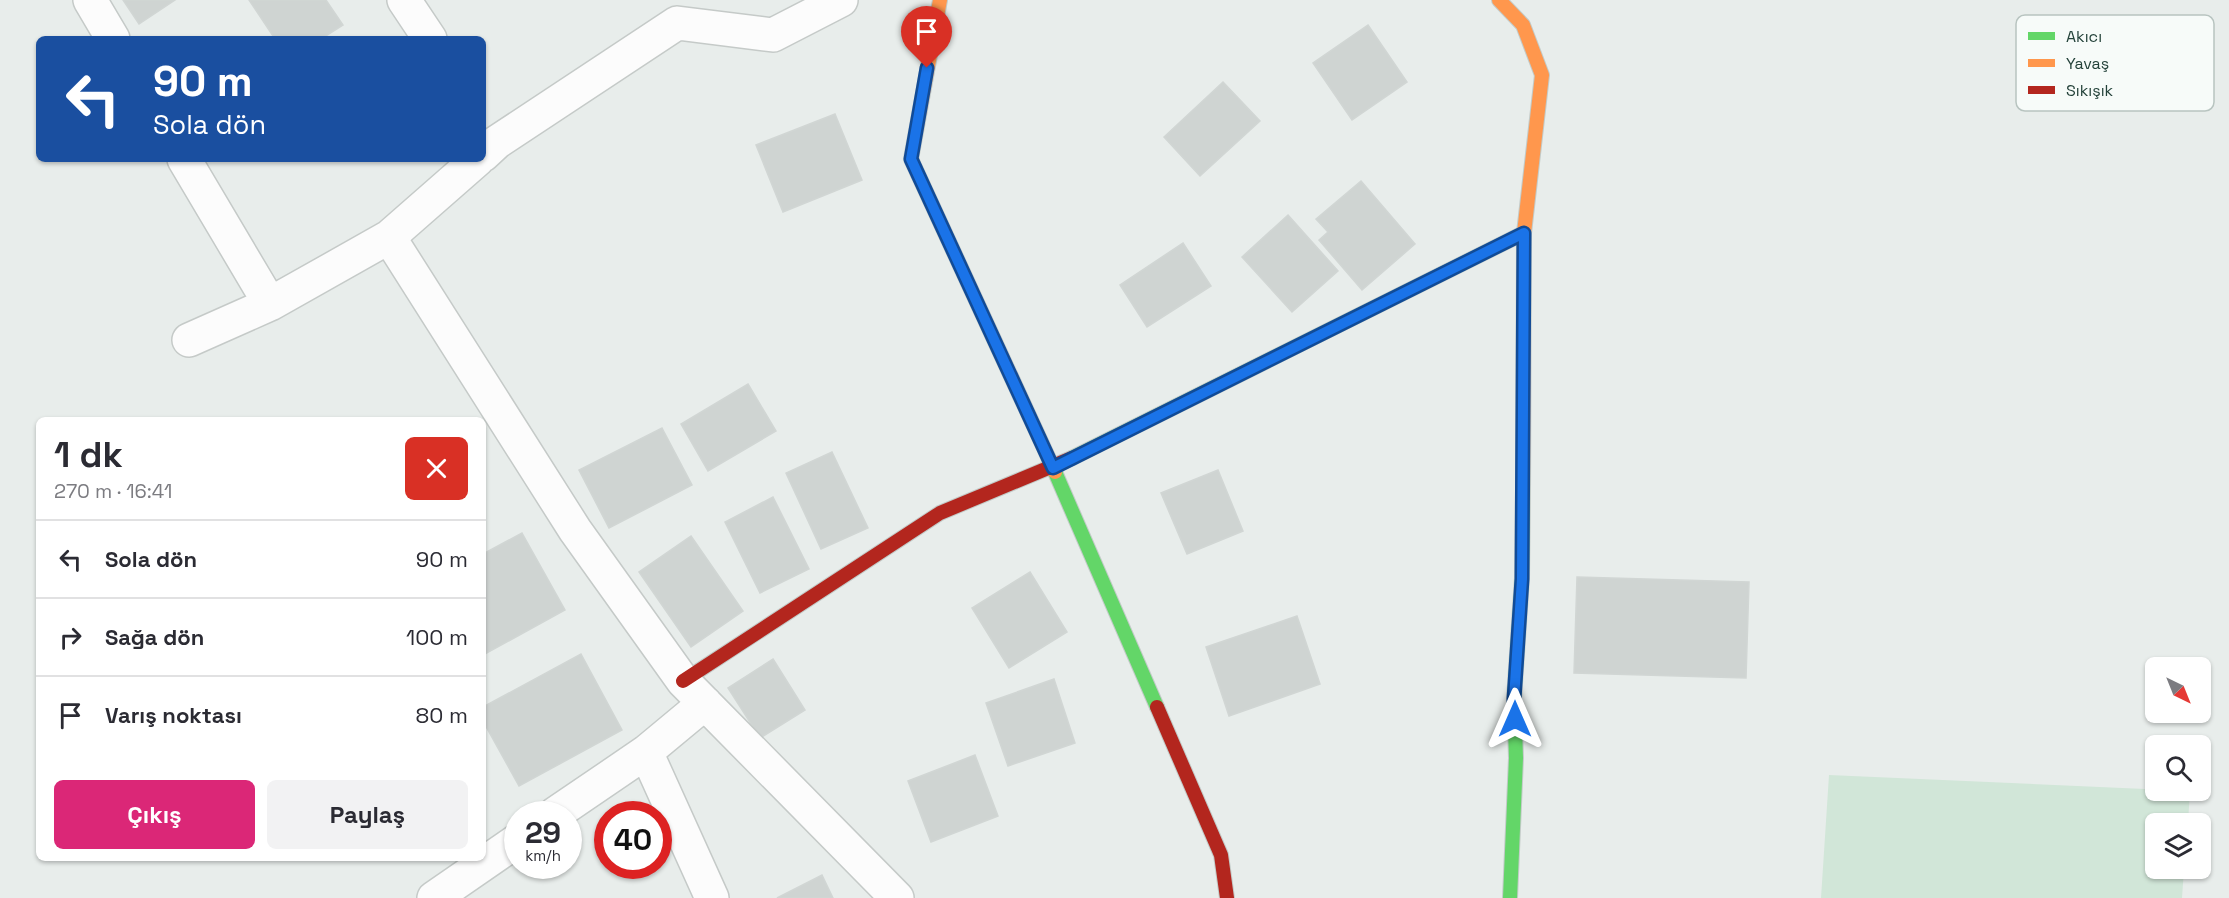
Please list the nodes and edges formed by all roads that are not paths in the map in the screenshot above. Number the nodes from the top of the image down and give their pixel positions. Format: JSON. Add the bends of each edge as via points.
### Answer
{"nodes":[{"id":1,"x":90,"y":0,"type":"edge"},
{"id":2,"x":404,"y":0,"type":"edge"},
{"id":3,"x":841,"y":0,"type":"edge"},
{"id":4,"x":940,"y":0,"type":"edge"},
{"id":5,"x":1499,"y":0,"type":"edge"},
{"id":6,"x":111,"y":36,"type":"edge"},
{"id":7,"x":428,"y":36,"type":"edge"},
{"id":8,"x":486,"y":143,"type":"edge"},
{"id":9,"x":186,"y":162,"type":"edge"},
{"id":10,"x":466,"y":162,"type":"edge"},
{"id":11,"x":1524,"y":233,"type":"junction"},
{"id":12,"x":389,"y":237,"type":"junction"},
{"id":13,"x":270,"y":304,"type":"junction"},
{"id":14,"x":189,"y":340,"type":"dead end"},
{"id":15,"x":1053,"y":468,"type":"junction"},
{"id":16,"x":694,"y":692,"type":"junction"},
{"id":17,"x":646,"y":752,"type":"junction"},
{"id":18,"x":574,"y":801,"type":"edge"},
{"id":19,"x":504,"y":850,"type":"edge"},
{"id":20,"x":434,"y":898,"type":"edge"},
{"id":21,"x":712,"y":898,"type":"edge"},
{"id":22,"x":897,"y":898,"type":"edge"},
{"id":23,"x":1227,"y":898,"type":"edge"},
{"id":24,"x":1510,"y":898,"type":"edge"}],
"edges":[{"from":1,"to":6,"type":"street"},
{"from":2,"to":7,"type":"street"},
{"from":3,"to":8,"type":"street","via":[[773,35],[677,23]]},
{"from":4,"to":15,"type":"street","via":[[911,159]]},
{"from":5,"to":11,"type":"street","via":[[1523,25],[1542,75]]},
{"from":9,"to":13,"type":"street"},
{"from":10,"to":12,"type":"street"},
{"from":11,"to":15,"type":"street"},
{"from":11,"to":24,"type":"street","via":[[1522,579],[1514,699],[1516,758]]},
{"from":12,"to":13,"type":"street"},
{"from":12,"to":16,"type":"street","via":[[575,530]]},
{"from":13,"to":14,"type":"street"},
{"from":15,"to":16,"type":"street","via":[[940,513]]},
{"from":15,"to":23,"type":"street","via":[[1221,855]]},
{"from":16,"to":17,"type":"street"},
{"from":16,"to":22,"type":"street"},
{"from":17,"to":18,"type":"street"},
{"from":17,"to":21,"type":"street"},
{"from":19,"to":20,"type":"street"}]}
